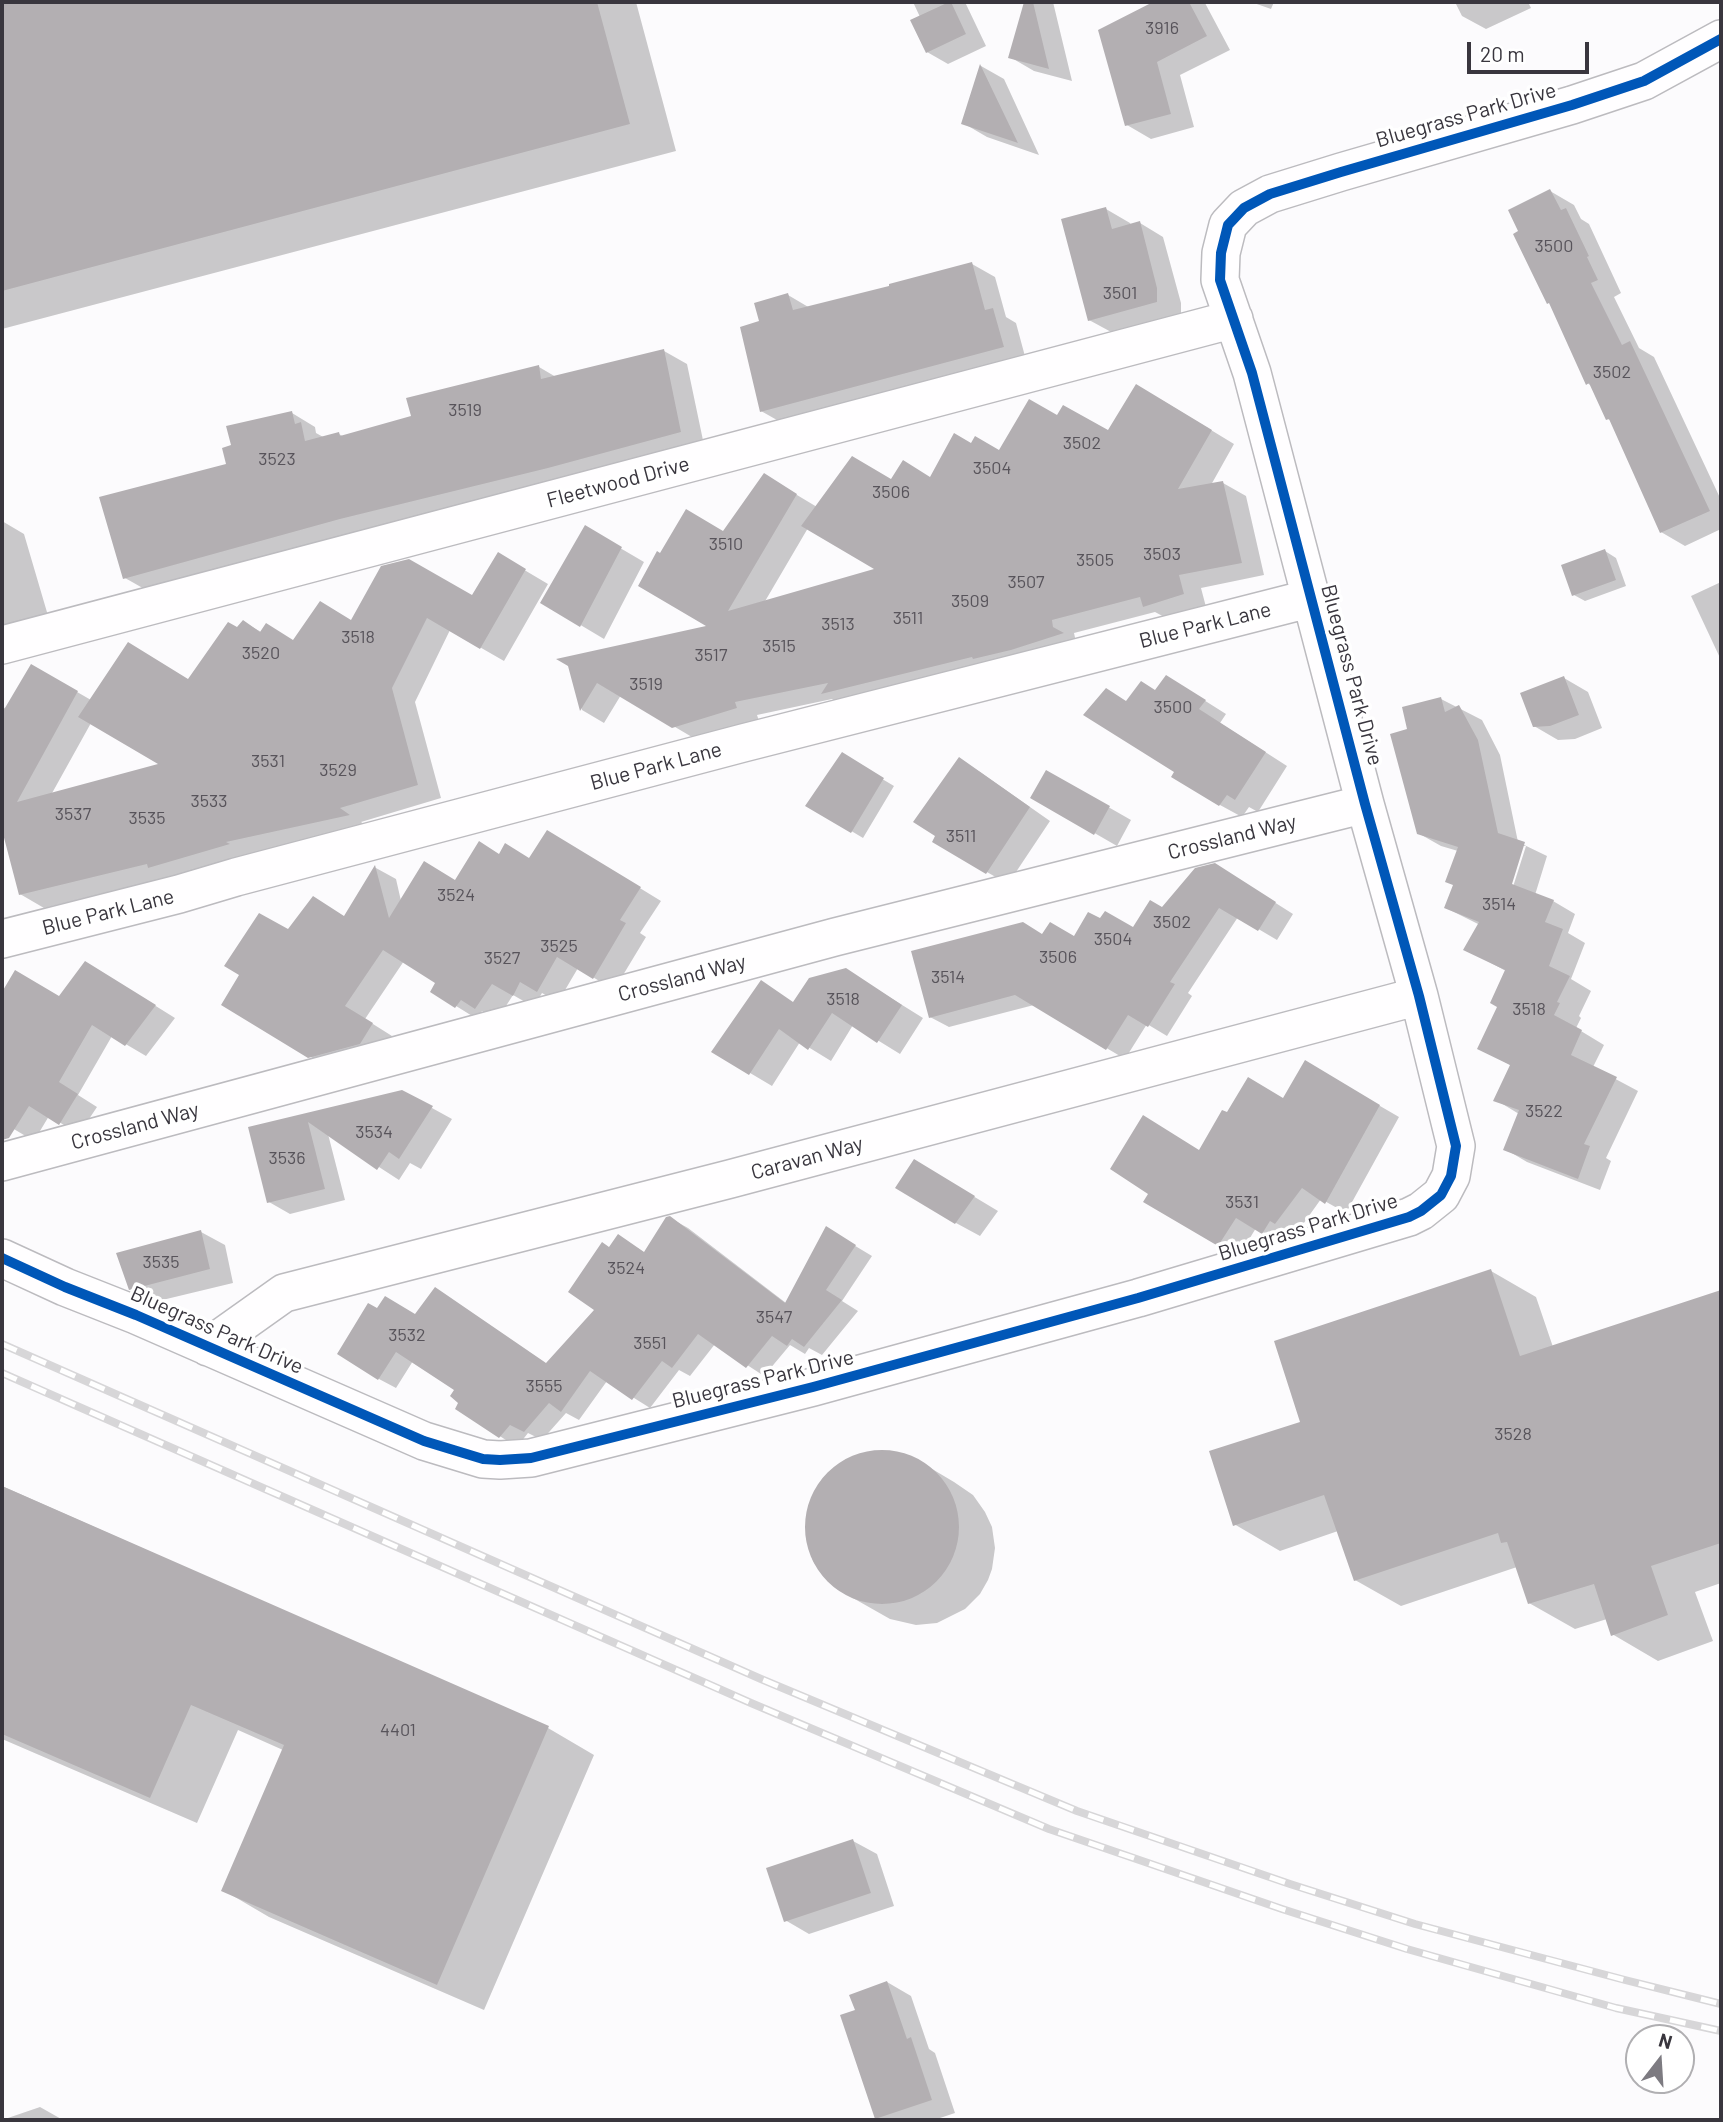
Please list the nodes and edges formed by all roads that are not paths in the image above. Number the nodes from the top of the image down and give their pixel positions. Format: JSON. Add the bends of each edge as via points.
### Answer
{"nodes":[{"id":1,"x":1721,"y":39,"type":"edge"},
{"id":2,"x":1234,"y":319,"type":"junction"},
{"id":3,"x":1312,"y":598,"type":"junction"},
{"id":4,"x":2,"y":645,"type":"edge"},
{"id":5,"x":1365,"y":804,"type":"junction"},
{"id":6,"x":2,"y":939,"type":"edge"},
{"id":7,"x":1419,"y":996,"type":"junction"},
{"id":8,"x":2,"y":1162,"type":"edge"},
{"id":9,"x":2,"y":1258,"type":"edge"},
{"id":10,"x":208,"y":1347,"type":"junction"}],
"edges":[{"from":1,"to":2,"type":"street","name":"Bluegrass Park Drive","via":[[1644,81],[1270,194],[1244,208],[1228,225],[1221,253],[1220,280]]},
{"from":2,"to":3,"type":"street","name":"Bluegrass Park Drive"},
{"from":2,"to":4,"type":"street","name":"Fleetwood Drive"},
{"from":3,"to":5,"type":"street","name":"Bluegrass Park Drive"},
{"from":3,"to":6,"type":"street","name":"Blue Park Lane"},
{"from":5,"to":7,"type":"street","name":"Bluegrass Park Drive"},
{"from":5,"to":8,"type":"street","name":"Crossland Way","via":[[835,937]]},
{"from":7,"to":10,"type":"street","name":"Caravan Way","via":[[284,1293]]},
{"from":7,"to":10,"type":"street","name":"Bluegrass Park Drive","via":[[1456,1146],[1451,1176],[1441,1195],[1409,1217],[1138,1298],[813,1387],[531,1458],[500,1460],[424,1441]]},
{"from":9,"to":10,"type":"street","name":"Bluegrass Park Drive"}]}
